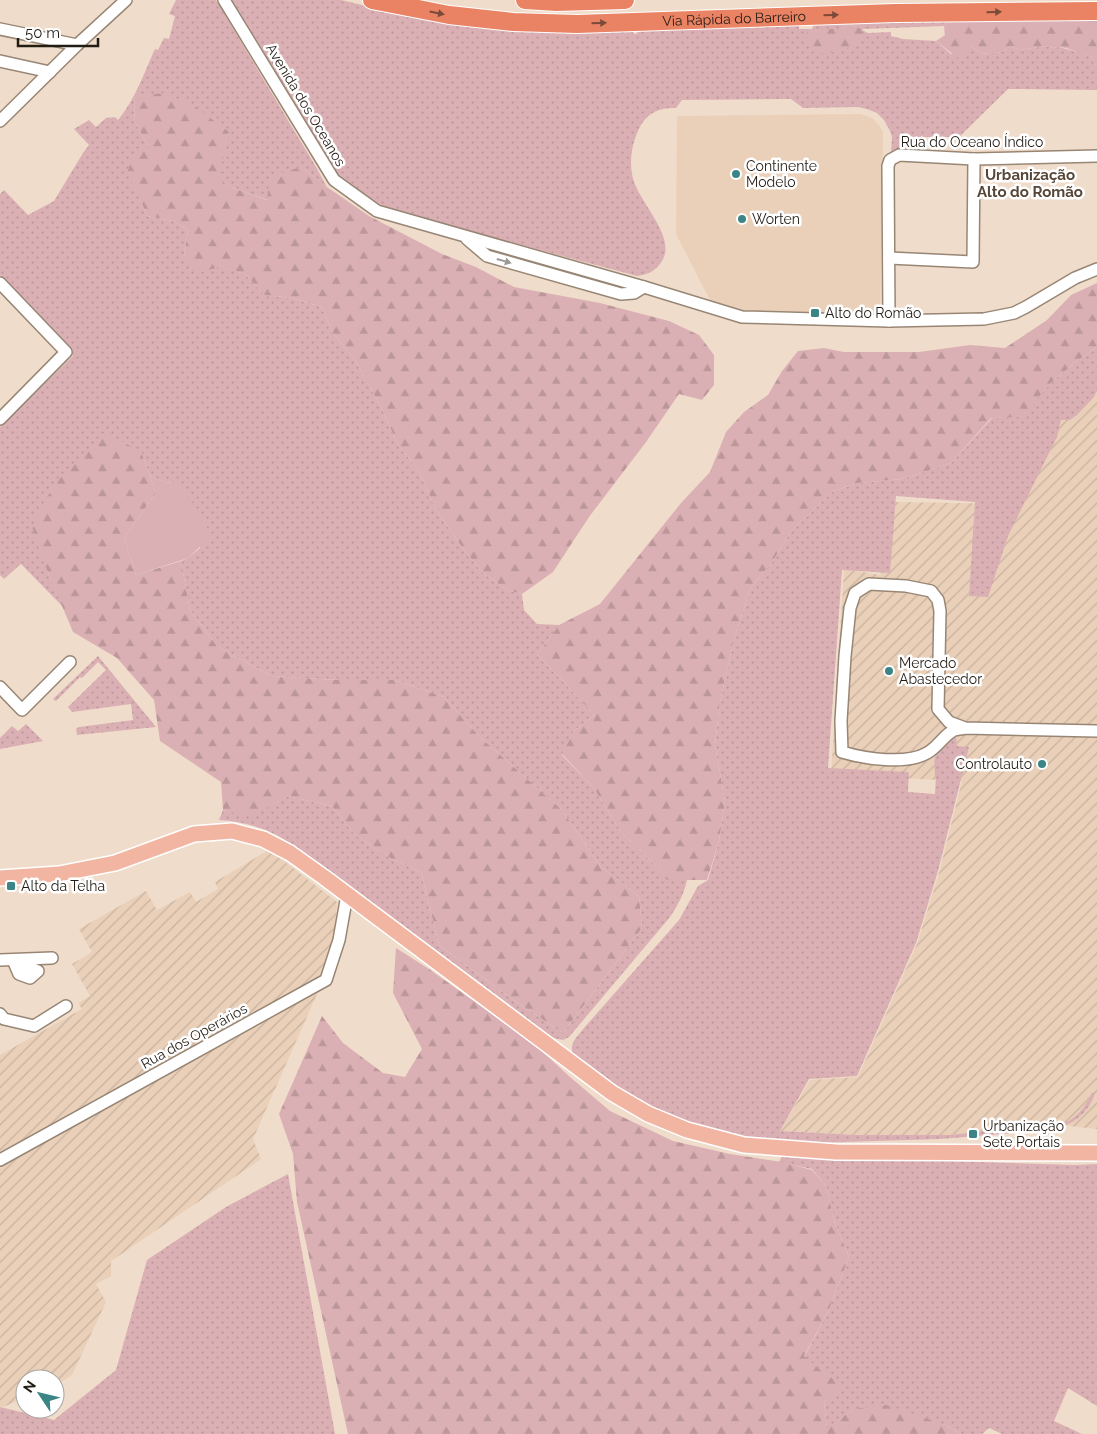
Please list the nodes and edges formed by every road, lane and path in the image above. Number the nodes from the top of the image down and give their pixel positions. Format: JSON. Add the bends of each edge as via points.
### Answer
{"nodes":[{"id":1,"x":224,"y":0,"type":"edge"},
{"id":2,"x":372,"y":0,"type":"edge"},
{"id":3,"x":525,"y":0,"type":"edge"},
{"id":4,"x":625,"y":0,"type":"edge"},
{"id":5,"x":122,"y":1,"type":"edge"},
{"id":6,"x":1097,"y":11,"type":"edge"},
{"id":7,"x":0,"y":29,"type":"edge"},
{"id":8,"x":77,"y":45,"type":"junction"},
{"id":9,"x":0,"y":61,"type":"edge"},
{"id":10,"x":50,"y":72,"type":"junction"},
{"id":11,"x":0,"y":121,"type":"edge"},
{"id":12,"x":1097,"y":156,"type":"edge"},
{"id":13,"x":974,"y":159,"type":"junction"},
{"id":14,"x":889,"y":258,"type":"junction"},
{"id":15,"x":1097,"y":269,"type":"edge"},
{"id":16,"x":0,"y":283,"type":"edge"},
{"id":17,"x":889,"y":322,"type":"junction"},
{"id":18,"x":0,"y":419,"type":"edge"},
{"id":19,"x":70,"y":662,"type":"dead end"},
{"id":20,"x":0,"y":687,"type":"edge"},
{"id":21,"x":966,"y":728,"type":"junction"},
{"id":22,"x":1097,"y":732,"type":"edge"},
{"id":23,"x":0,"y":878,"type":"edge"},
{"id":24,"x":347,"y":895,"type":"junction"},
{"id":25,"x":52,"y":958,"type":"dead end"},
{"id":26,"x":0,"y":960,"type":"edge"},
{"id":27,"x":66,"y":1006,"type":"dead end"},
{"id":28,"x":0,"y":1014,"type":"edge"},
{"id":29,"x":1097,"y":1153,"type":"edge"},
{"id":30,"x":0,"y":1160,"type":"edge"}],
"edges":[{"from":1,"to":17,"type":"street","name":"Avenida dos Oceanos","via":[[334,180],[377,211],[463,236],[487,256],[621,294],[634,293],[644,287],[742,317]]},
{"from":2,"to":6,"type":"highway","name":"Via Rápida do Barreiro","one_way":true,"via":[[449,15],[568,24],[895,13]]},
{"from":3,"to":4,"type":"highway"},
{"from":5,"to":8,"type":"street"},
{"from":7,"to":8,"type":"street"},
{"from":8,"to":10,"type":"street"},
{"from":9,"to":10,"type":"street"},
{"from":10,"to":11,"type":"street"},
{"from":12,"to":13,"type":"street","name":"Rua do Oceano Índico"},
{"from":13,"to":14,"type":"street","name":"Rua do Oceano Índico","via":[[899,155],[890,160]]},
{"from":13,"to":14,"type":"street","via":[[973,262]]},
{"from":14,"to":17,"type":"street","name":"Rua do Oceano Índico"},
{"from":15,"to":17,"type":"street","name":"Avenida dos Oceanos","via":[[1014,313],[984,319]]},
{"from":16,"to":18,"type":"street","via":[[66,352]]},
{"from":19,"to":20,"type":"street","via":[[22,710]]},
{"from":21,"to":21,"type":"street","via":[[949,722],[938,709],[940,611],[931,590],[869,584],[855,593],[850,608],[845,656],[842,752],[893,760],[916,758],[928,753],[953,731]]},
{"from":21,"to":22,"type":"street"},
{"from":23,"to":24,"type":"main road","via":[[59,874],[115,863],[194,834],[232,831],[263,839],[290,854]]},
{"from":24,"to":29,"type":"main road","via":[[612,1093],[648,1114],[687,1130],[744,1145],[836,1152]]},
{"from":24,"to":30,"type":"street","name":"Rua dos Operários","via":[[326,980]]},
{"from":25,"to":26,"type":"street"},
{"from":27,"to":28,"type":"street","via":[[34,1026],[4,1019]]}]}
